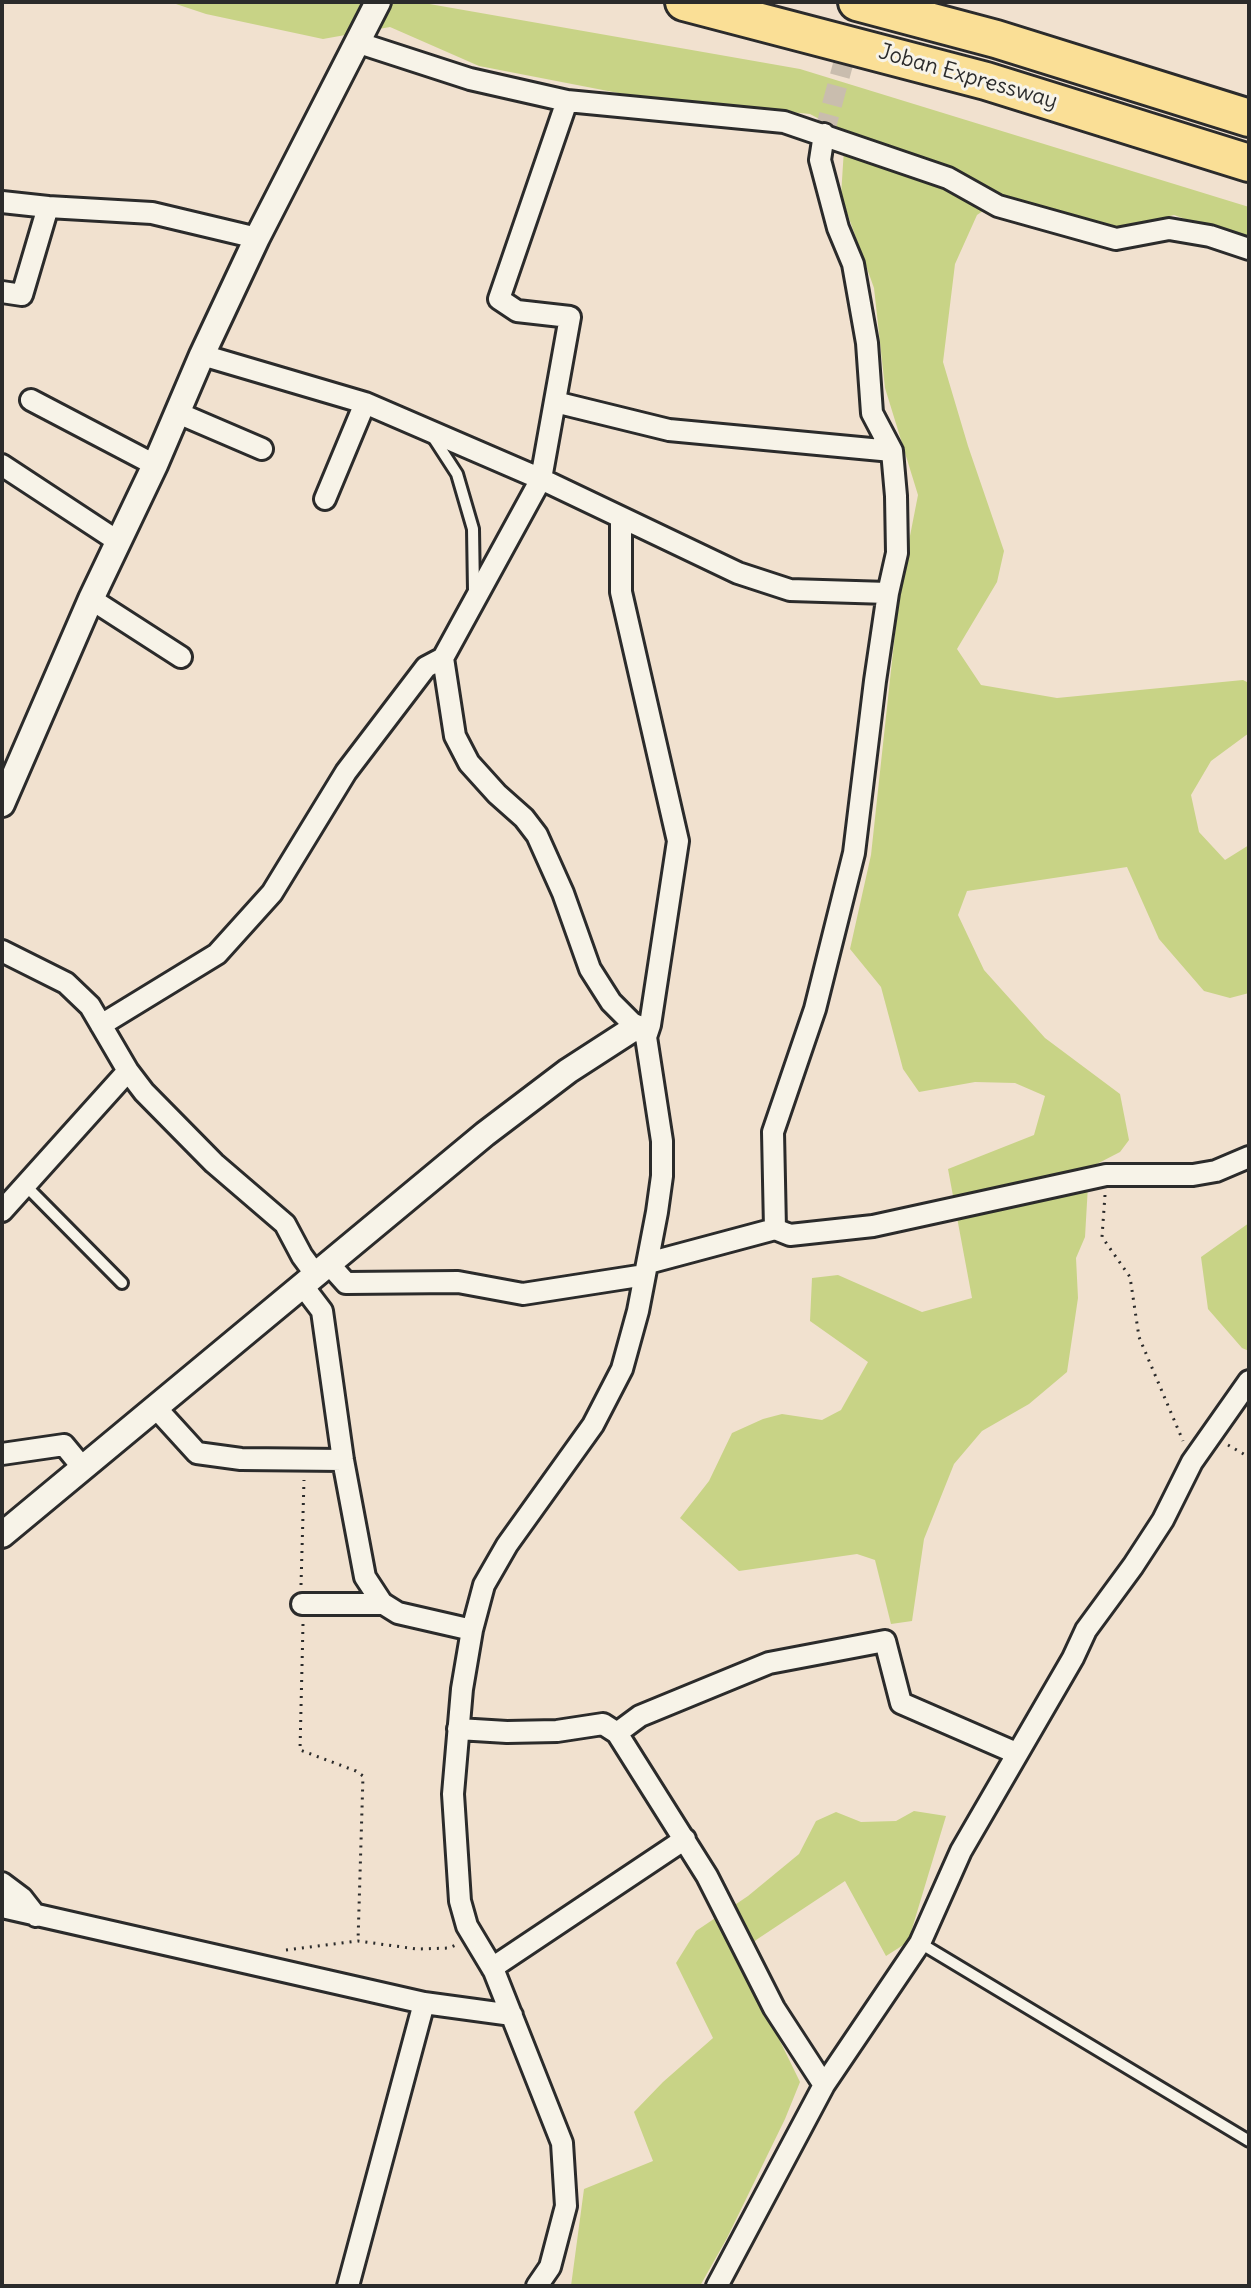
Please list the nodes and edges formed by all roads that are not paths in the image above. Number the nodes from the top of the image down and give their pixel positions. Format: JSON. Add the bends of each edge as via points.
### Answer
{"nodes":[{"id":1,"x":378,"y":2,"type":"edge"},
{"id":2,"x":684,"y":2,"type":"edge"},
{"id":3,"x":857,"y":2,"type":"edge"},
{"id":4,"x":356,"y":42,"type":"junction"},
{"id":5,"x":567,"y":101,"type":"junction"},
{"id":6,"x":1249,"y":118,"type":"edge"},
{"id":7,"x":824,"y":134,"type":"junction"},
{"id":8,"x":1249,"y":163,"type":"edge"},
{"id":9,"x":2,"y":202,"type":"edge"},
{"id":10,"x":48,"y":207,"type":"junction"},
{"id":11,"x":257,"y":238,"type":"junction"},
{"id":12,"x":1249,"y":249,"type":"edge"},
{"id":13,"x":2,"y":292,"type":"edge"},
{"id":14,"x":202,"y":355,"type":"junction"},
{"id":15,"x":31,"y":400,"type":"dead end"},
{"id":16,"x":555,"y":402,"type":"junction"},
{"id":17,"x":365,"y":403,"type":"junction"},
{"id":18,"x":178,"y":413,"type":"junction"},
{"id":19,"x":430,"y":431,"type":"junction"},
{"id":20,"x":262,"y":449,"type":"dead end"},
{"id":21,"x":892,"y":451,"type":"junction"},
{"id":22,"x":2,"y":465,"type":"edge"},
{"id":23,"x":155,"y":465,"type":"junction"},
{"id":24,"x":541,"y":479,"type":"junction"},
{"id":25,"x":325,"y":499,"type":"dead end"},
{"id":26,"x":621,"y":519,"type":"junction"},
{"id":27,"x":119,"y":542,"type":"junction"},
{"id":28,"x":888,"y":593,"type":"junction"},
{"id":29,"x":91,"y":599,"type":"junction"},
{"id":30,"x":474,"y":604,"type":"junction"},
{"id":31,"x":181,"y":657,"type":"dead end"},
{"id":32,"x":443,"y":658,"type":"junction"},
{"id":33,"x":2,"y":804,"type":"edge"},
{"id":34,"x":2,"y":951,"type":"edge"},
{"id":35,"x":101,"y":1025,"type":"junction"},
{"id":36,"x":641,"y":1032,"type":"junction"},
{"id":37,"x":128,"y":1071,"type":"junction"},
{"id":38,"x":1249,"y":1157,"type":"edge"},
{"id":39,"x":26,"y":1186,"type":"junction"},
{"id":40,"x":2,"y":1211,"type":"edge"},
{"id":41,"x":775,"y":1229,"type":"junction"},
{"id":42,"x":646,"y":1269,"type":"junction"},
{"id":43,"x":316,"y":1275,"type":"junction"},
{"id":44,"x":122,"y":1283,"type":"dead end"},
{"id":45,"x":1249,"y":1381,"type":"edge"},
{"id":46,"x":156,"y":1408,"type":"junction"},
{"id":47,"x":2,"y":1454,"type":"edge"},
{"id":48,"x":343,"y":1460,"type":"junction"},
{"id":49,"x":83,"y":1468,"type":"junction"},
{"id":50,"x":2,"y":1535,"type":"edge"},
{"id":51,"x":302,"y":1604,"type":"road end"},
{"id":52,"x":384,"y":1604,"type":"junction"},
{"id":53,"x":472,"y":1630,"type":"junction"},
{"id":54,"x":458,"y":1729,"type":"junction"},
{"id":55,"x":617,"y":1733,"type":"junction"},
{"id":56,"x":1016,"y":1753,"type":"junction"},
{"id":57,"x":685,"y":1839,"type":"junction"},
{"id":58,"x":2,"y":1883,"type":"edge"},
{"id":59,"x":2,"y":1907,"type":"edge"},
{"id":60,"x":36,"y":1916,"type":"junction"},
{"id":61,"x":920,"y":1943,"type":"junction"},
{"id":62,"x":492,"y":1968,"type":"junction"},
{"id":63,"x":424,"y":2003,"type":"junction"},
{"id":64,"x":512,"y":2015,"type":"junction"},
{"id":65,"x":824,"y":2085,"type":"junction"},
{"id":66,"x":1249,"y":2141,"type":"edge"},
{"id":67,"x":551,"y":2277,"type":"edge"},
{"id":68,"x":348,"y":2286,"type":"edge"},
{"id":69,"x":537,"y":2286,"type":"edge"},
{"id":70,"x":717,"y":2286,"type":"edge"}],
"edges":[{"from":1,"to":4,"type":"street"},
{"from":2,"to":8,"type":"highway","name":"Joban Expressway","via":[[986,81]]},
{"from":3,"to":6,"type":"highway","name":"Joban Expressway"},
{"from":4,"to":5,"type":"street","via":[[470,79]]},
{"from":4,"to":11,"type":"street"},
{"from":5,"to":7,"type":"street","via":[[784,122]]},
{"from":5,"to":16,"type":"street","via":[[499,299],[517,311],[570,317]]},
{"from":7,"to":12,"type":"street","via":[[948,178],[998,206],[1116,239],[1169,229]]},
{"from":7,"to":21,"type":"street","via":[[820,160],[853,264],[872,413]]},
{"from":9,"to":10,"type":"street"},
{"from":10,"to":11,"type":"street","via":[[152,213]]},
{"from":10,"to":13,"type":"street","via":[[22,295]]},
{"from":11,"to":14,"type":"street"},
{"from":14,"to":17,"type":"street"},
{"from":14,"to":18,"type":"street"},
{"from":15,"to":23,"type":"street"},
{"from":16,"to":21,"type":"street","via":[[669,430]]},
{"from":16,"to":24,"type":"street"},
{"from":17,"to":19,"type":"street"},
{"from":17,"to":25,"type":"street"},
{"from":18,"to":20,"type":"street"},
{"from":18,"to":23,"type":"street"},
{"from":19,"to":24,"type":"street"},
{"from":19,"to":30,"type":"lane","via":[[457,474],[473,529]]},
{"from":21,"to":28,"type":"street","via":[[897,553]]},
{"from":22,"to":27,"type":"street"},
{"from":23,"to":27,"type":"street"},
{"from":24,"to":26,"type":"street"},
{"from":24,"to":30,"type":"street"},
{"from":26,"to":28,"type":"street","via":[[738,573],[790,590]]},
{"from":26,"to":36,"type":"street","via":[[621,592],[678,841],[650,1025]]},
{"from":27,"to":29,"type":"street"},
{"from":28,"to":41,"type":"street","via":[[854,853],[815,1009],[773,1132]]},
{"from":29,"to":31,"type":"street"},
{"from":29,"to":33,"type":"street"},
{"from":30,"to":32,"type":"street"},
{"from":32,"to":35,"type":"street","via":[[426,667],[364,748],[272,893],[217,954]]},
{"from":32,"to":36,"type":"street","via":[[455,736],[469,763],[537,835],[590,969],[611,1002]]},
{"from":34,"to":35,"type":"street","via":[[66,983]]},
{"from":35,"to":37,"type":"street"},
{"from":36,"to":42,"type":"street","via":[[662,1141]]},
{"from":36,"to":43,"type":"street","via":[[538,1093]]},
{"from":37,"to":39,"type":"street"},
{"from":37,"to":43,"type":"street","via":[[214,1163],[285,1224]]},
{"from":38,"to":41,"type":"street","via":[[1193,1175],[1106,1175],[873,1226],[790,1235]]},
{"from":39,"to":40,"type":"street"},
{"from":39,"to":44,"type":"lane"},
{"from":41,"to":42,"type":"street"},
{"from":42,"to":43,"type":"street","via":[[523,1294],[458,1282],[346,1283]]},
{"from":42,"to":53,"type":"street","via":[[622,1369],[593,1425],[484,1585]]},
{"from":43,"to":46,"type":"street"},
{"from":43,"to":48,"type":"street"},
{"from":45,"to":56,"type":"street","via":[[1192,1462],[1133,1566],[1086,1630]]},
{"from":46,"to":48,"type":"street","via":[[197,1453]]},
{"from":46,"to":49,"type":"street"},
{"from":47,"to":49,"type":"street","via":[[64,1445]]},
{"from":48,"to":52,"type":"street","via":[[365,1577]]},
{"from":49,"to":50,"type":"street"},
{"from":51,"to":52,"type":"street"},
{"from":52,"to":53,"type":"street","via":[[398,1613]]},
{"from":53,"to":54,"type":"street"},
{"from":54,"to":55,"type":"street","via":[[557,1731],[603,1724]]},
{"from":54,"to":62,"type":"street","via":[[453,1794],[460,1901],[467,1926]]},
{"from":55,"to":56,"type":"street","via":[[640,1716],[769,1663],[885,1641],[901,1703]]},
{"from":55,"to":57,"type":"street"},
{"from":56,"to":61,"type":"street","via":[[961,1851]]},
{"from":57,"to":62,"type":"street"},
{"from":57,"to":65,"type":"street","via":[[774,2008]]},
{"from":58,"to":60,"type":"street"},
{"from":59,"to":60,"type":"street"},
{"from":60,"to":63,"type":"street"},
{"from":61,"to":65,"type":"street"},
{"from":61,"to":66,"type":"lane"},
{"from":62,"to":64,"type":"street"},
{"from":63,"to":64,"type":"street"},
{"from":63,"to":68,"type":"street"},
{"from":64,"to":67,"type":"street","via":[[562,2143],[566,2206]]},
{"from":65,"to":70,"type":"street"},
{"from":67,"to":69,"type":"street"}]}
